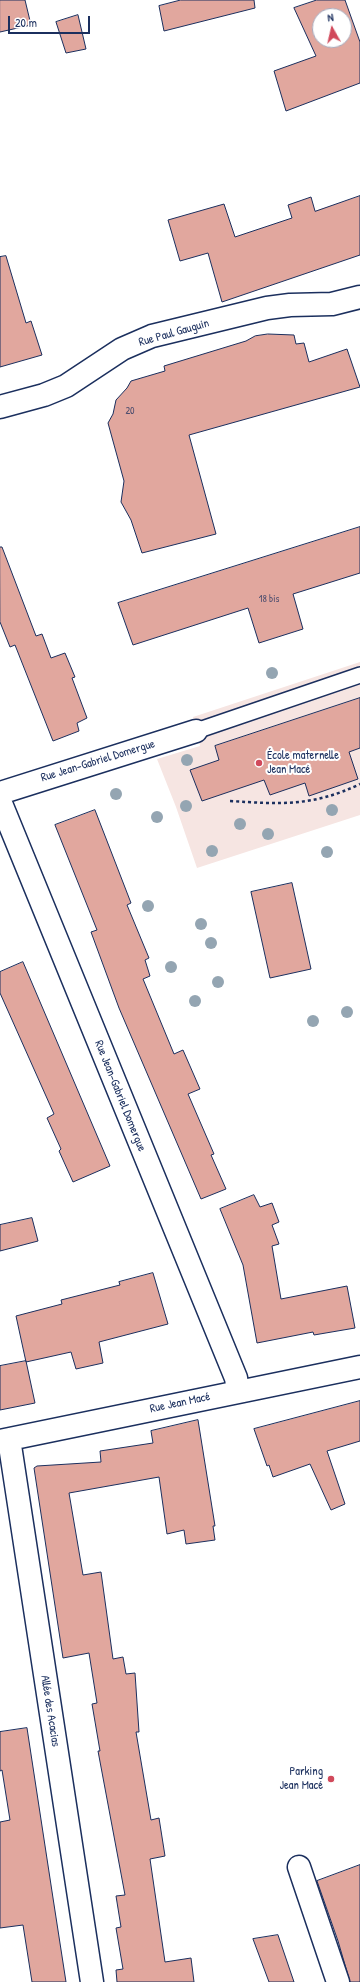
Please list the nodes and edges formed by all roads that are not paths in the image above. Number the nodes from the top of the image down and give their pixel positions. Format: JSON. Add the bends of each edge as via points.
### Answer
{"nodes":[{"id":1,"x":360,"y":297,"type":"edge"},
{"id":2,"x":0,"y":407,"type":"edge"},
{"id":3,"x":360,"y":676,"type":"edge"},
{"id":4,"x":196,"y":731,"type":"joint"},
{"id":5,"x":0,"y":793,"type":"edge"},
{"id":6,"x":0,"y":801,"type":"edge"},
{"id":7,"x":360,"y":1367,"type":"edge"},
{"id":8,"x":238,"y":1391,"type":"junction"},
{"id":9,"x":4,"y":1440,"type":"edge"},
{"id":10,"x":299,"y":1867,"type":"dead end"},
{"id":11,"x":92,"y":1982,"type":"edge"},
{"id":12,"x":338,"y":1982,"type":"edge"}],
"edges":[{"from":1,"to":2,"type":"street","name":"Rue Paul Gauguin","via":[[332,304],[267,308],[152,336],[122,349],[66,386]]},
{"from":3,"to":4,"type":"lane"},
{"from":4,"to":5,"type":"street","name":"Rue Jean-Gabriel Domergue"},
{"from":6,"to":8,"type":"street","name":"Rue Jean-Gabriel Domergue","via":[[236,1378]]},
{"from":7,"to":8,"type":"street","name":"Rue Jean Macé"},
{"from":8,"to":9,"type":"street","name":"Rue Jean Macé"},
{"from":9,"to":11,"type":"street","name":"Allée des Acacias"},
{"from":10,"to":12,"type":"street"}]}
